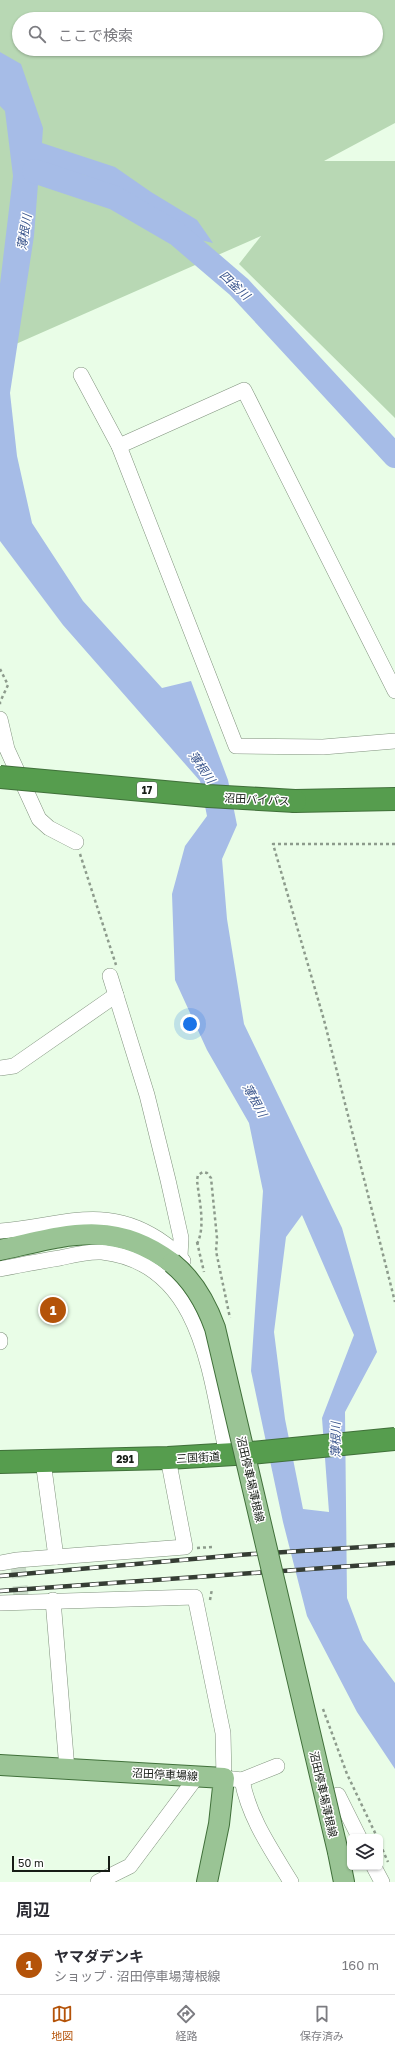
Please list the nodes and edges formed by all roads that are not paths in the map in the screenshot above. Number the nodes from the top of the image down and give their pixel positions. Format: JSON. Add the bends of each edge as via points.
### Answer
{"nodes":[{"id":1,"x":81,"y":375,"type":"dead end"},
{"id":2,"x":119,"y":446,"type":"junction"},
{"id":3,"x":395,"y":691,"type":"edge"},
{"id":4,"x":0,"y":720,"type":"edge"},
{"id":5,"x":395,"y":741,"type":"edge"},
{"id":6,"x":0,"y":777,"type":"edge"},
{"id":7,"x":395,"y":799,"type":"edge"},
{"id":8,"x":76,"y":842,"type":"dead end"},
{"id":9,"x":110,"y":976,"type":"dead end"},
{"id":10,"x":116,"y":995,"type":"junction"},
{"id":11,"x":0,"y":1068,"type":"edge"},
{"id":12,"x":0,"y":1231,"type":"edge"},
{"id":13,"x":0,"y":1250,"type":"edge"},
{"id":14,"x":176,"y":1260,"type":"junction"},
{"id":15,"x":0,"y":1269,"type":"edge"},
{"id":16,"x":187,"y":1309,"type":"junction"},
{"id":17,"x":395,"y":1439,"type":"edge"},
{"id":18,"x":227,"y":1455,"type":"junction"},
{"id":19,"x":168,"y":1458,"type":"junction"},
{"id":20,"x":43,"y":1461,"type":"junction"},
{"id":21,"x":0,"y":1462,"type":"edge"},
{"id":22,"x":56,"y":1557,"type":"junction"},
{"id":23,"x":0,"y":1563,"type":"edge"},
{"id":24,"x":53,"y":1600,"type":"junction"},
{"id":25,"x":0,"y":1603,"type":"edge"},
{"id":26,"x":0,"y":1765,"type":"edge"},
{"id":27,"x":277,"y":1766,"type":"dead end"},
{"id":28,"x":67,"y":1769,"type":"junction"},
{"id":29,"x":198,"y":1775,"type":"junction"},
{"id":30,"x":233,"y":1779,"type":"junction"},
{"id":31,"x":338,"y":1795,"type":"dead end"},
{"id":32,"x":358,"y":1834,"type":"edge"},
{"id":33,"x":376,"y":1870,"type":"edge"},
{"id":34,"x":98,"y":1882,"type":"edge"},
{"id":35,"x":207,"y":1882,"type":"edge"},
{"id":36,"x":291,"y":1882,"type":"edge"},
{"id":37,"x":344,"y":1882,"type":"edge"},
{"id":38,"x":382,"y":1882,"type":"edge"}],
"edges":[{"from":1,"to":2,"type":"street"},
{"from":2,"to":3,"type":"street","via":[[244,390]]},
{"from":2,"to":5,"type":"street","via":[[236,746],[323,747]]},
{"from":4,"to":8,"type":"street","via":[[7,749],[39,819],[49,828]]},
{"from":6,"to":7,"type":"highway","name":"沼田バイパス","number":"17","bridge":true,"via":[[208,796],[294,801]]},
{"from":9,"to":10,"type":"street"},
{"from":10,"to":11,"type":"street","via":[[14,1066]]},
{"from":10,"to":14,"type":"street","via":[[147,1095],[168,1180],[181,1238]]},
{"from":12,"to":14,"type":"street","via":[[75,1219],[98,1219],[133,1227],[150,1234]]},
{"from":13,"to":14,"type":"main road","name":"沼田停車場薄根線","via":[[65,1235],[88,1233],[129,1241]]},
{"from":14,"to":16,"type":"street","via":[[184,1262]]},
{"from":14,"to":37,"type":"main road","name":"沼田停車場薄根線","bridge":true,"via":[[210,1313],[215,1328]]},
{"from":15,"to":16,"type":"street","via":[[102,1252],[135,1261],[152,1270],[167,1281]]},
{"from":16,"to":18,"type":"street","via":[[195,1323],[209,1373]]},
{"from":17,"to":18,"type":"highway","name":"三国街道","number":"291","bridge":true},
{"from":18,"to":19,"type":"highway","name":"三国街道","number":"291"},
{"from":19,"to":20,"type":"highway","name":"三国街道","number":"291"},
{"from":19,"to":22,"type":"street","via":[[185,1547]]},
{"from":20,"to":21,"type":"highway","name":"三国街道","number":"291"},
{"from":20,"to":22,"type":"street"},
{"from":22,"to":23,"type":"street"},
{"from":24,"to":25,"type":"street","via":[[20,1599]]},
{"from":24,"to":28,"type":"street"},
{"from":24,"to":30,"type":"street","via":[[195,1597]]},
{"from":26,"to":28,"type":"main road","name":"沼田停車場線"},
{"from":27,"to":30,"type":"street"},
{"from":28,"to":29,"type":"main road","name":"沼田停車場線"},
{"from":29,"to":30,"type":"main road","name":"沼田停車場線"},
{"from":29,"to":34,"type":"street","via":[[130,1866]]},
{"from":30,"to":35,"type":"main road","via":[[219,1824]]},
{"from":30,"to":36,"type":"street"},
{"from":31,"to":32,"type":"street"},
{"from":33,"to":38,"type":"street"}]}
